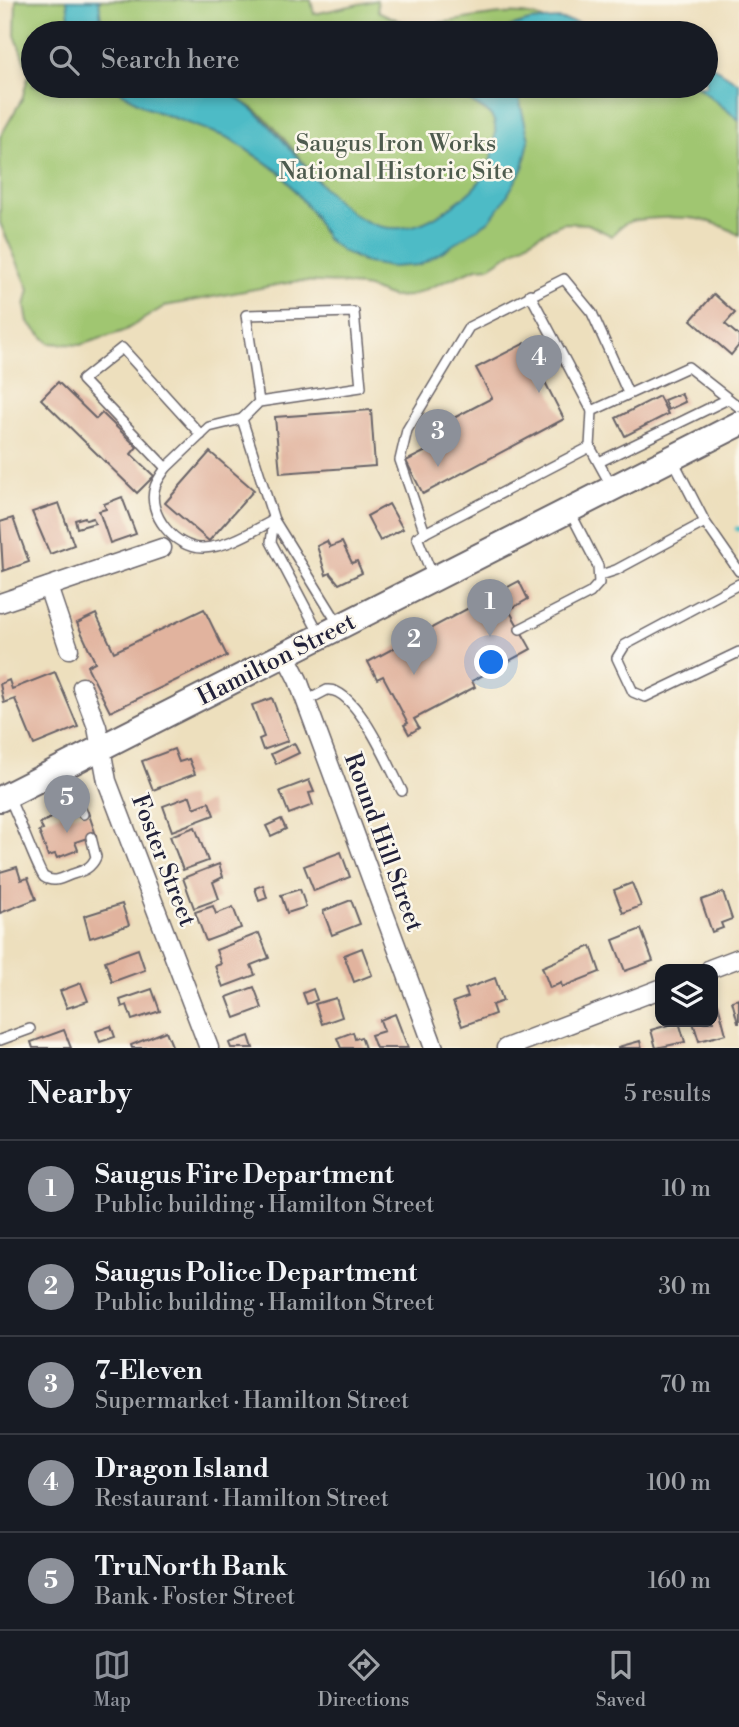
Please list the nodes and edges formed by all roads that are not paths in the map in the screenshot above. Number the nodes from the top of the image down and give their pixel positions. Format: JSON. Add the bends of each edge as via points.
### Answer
{"nodes":[{"id":1,"x":530,"y":294,"type":"junction"},
{"id":2,"x":628,"y":394,"type":"junction"},
{"id":3,"x":728,"y":399,"type":"junction"},
{"id":4,"x":259,"y":402,"type":"junction"},
{"id":5,"x":739,"y":407,"type":"edge"},
{"id":6,"x":592,"y":411,"type":"junction"},
{"id":7,"x":242,"y":419,"type":"junction"},
{"id":8,"x":739,"y":424,"type":"edge"},
{"id":9,"x":201,"y":435,"type":"junction"},
{"id":10,"x":590,"y":447,"type":"junction"},
{"id":11,"x":672,"y":459,"type":"junction"},
{"id":12,"x":599,"y":462,"type":"junction"},
{"id":13,"x":166,"y":468,"type":"junction"},
{"id":14,"x":612,"y":488,"type":"junction"},
{"id":15,"x":569,"y":510,"type":"junction"},
{"id":16,"x":274,"y":520,"type":"junction"},
{"id":17,"x":705,"y":522,"type":"junction"},
{"id":18,"x":425,"y":533,"type":"junction"},
{"id":19,"x":162,"y":548,"type":"dead end"},
{"id":20,"x":739,"y":570,"type":"edge"},
{"id":21,"x":601,"y":575,"type":"junction"},
{"id":22,"x":434,"y":579,"type":"junction"},
{"id":23,"x":739,"y":584,"type":"edge"},
{"id":24,"x":48,"y":587,"type":"junction"},
{"id":25,"x":0,"y":603,"type":"edge"},
{"id":26,"x":520,"y":629,"type":"dead end"},
{"id":27,"x":331,"y":631,"type":"junction"},
{"id":28,"x":69,"y":649,"type":"dead end"},
{"id":29,"x":739,"y":652,"type":"edge"},
{"id":30,"x":285,"y":654,"type":"junction"},
{"id":31,"x":82,"y":687,"type":"dead end"},
{"id":32,"x":306,"y":701,"type":"junction"},
{"id":33,"x":101,"y":747,"type":"junction"},
{"id":34,"x":62,"y":767,"type":"junction"},
{"id":35,"x":402,"y":791,"type":"dead end"},
{"id":36,"x":4,"y":797,"type":"edge"},
{"id":37,"x":83,"y":814,"type":"dead end"},
{"id":38,"x":91,"y":837,"type":"dead end"},
{"id":39,"x":739,"y":958,"type":"edge"},
{"id":40,"x":718,"y":966,"type":"edge"},
{"id":41,"x":655,"y":991,"type":"edge"},
{"id":42,"x":30,"y":1030,"type":"dead end"},
{"id":43,"x":0,"y":1040,"type":"edge"},
{"id":44,"x":209,"y":1048,"type":"edge"},
{"id":45,"x":435,"y":1048,"type":"edge"},
{"id":46,"x":506,"y":1048,"type":"edge"}],
"edges":[{"from":1,"to":2,"type":"lane","via":[[558,280],[567,281],[592,313]]},
{"from":1,"to":6,"type":"lane"},
{"from":1,"to":18,"type":"lane","via":[[469,327],[407,430],[400,460]]},
{"from":2,"to":3,"type":"lane","via":[[688,367]]},
{"from":2,"to":6,"type":"lane"},
{"from":3,"to":5,"type":"lane"},
{"from":3,"to":12,"type":"lane"},
{"from":4,"to":4,"type":"lane","via":[[360,387],[354,312],[246,315]]},
{"from":4,"to":7,"type":"lane"},
{"from":6,"to":10,"type":"lane"},
{"from":7,"to":9,"type":"lane","via":[[209,427]]},
{"from":7,"to":16,"type":"lane"},
{"from":8,"to":11,"type":"main road","name":"Hamilton Street"},
{"from":9,"to":13,"type":"lane"},
{"from":9,"to":13,"type":"lane","via":[[121,348],[82,380]]},
{"from":10,"to":12,"type":"lane"},
{"from":10,"to":18,"type":"lane"},
{"from":11,"to":14,"type":"main road","name":"Hamilton Street"},
{"from":11,"to":17,"type":"lane"},
{"from":12,"to":14,"type":"lane"},
{"from":13,"to":16,"type":"lane","via":[[154,488],[159,521],[176,539],[201,548],[219,545]]},
{"from":14,"to":15,"type":"main road","name":"Hamilton Street"},
{"from":15,"to":21,"type":"lane"},
{"from":15,"to":22,"type":"main road","name":"Hamilton Street"},
{"from":16,"to":27,"type":"lane"},
{"from":16,"to":27,"type":"lane","via":[[271,542]]},
{"from":17,"to":20,"type":"lane"},
{"from":17,"to":21,"type":"lane"},
{"from":18,"to":22,"type":"lane","via":[[417,537]]},
{"from":19,"to":24,"type":"street"},
{"from":21,"to":26,"type":"lane","via":[[590,593]]},
{"from":22,"to":27,"type":"main road","name":"Hamilton Street"},
{"from":23,"to":29,"type":"lane","via":[[625,645],[617,658],[634,692],[645,697]]},
{"from":24,"to":25,"type":"street"},
{"from":24,"to":28,"type":"street"},
{"from":27,"to":30,"type":"main road","name":"Hamilton Street"},
{"from":30,"to":32,"type":"street","name":"Round Hill Street"},
{"from":30,"to":33,"type":"main road","name":"Hamilton Street"},
{"from":31,"to":33,"type":"street","name":"Foster Street"},
{"from":32,"to":35,"type":"lane","via":[[327,690],[343,694],[365,721]]},
{"from":32,"to":45,"type":"street","name":"Round Hill Street"},
{"from":33,"to":34,"type":"main road","name":"Hamilton Street"},
{"from":33,"to":44,"type":"street","name":"Foster Street","via":[[107,781]]},
{"from":34,"to":36,"type":"main road","name":"Hamilton Street"},
{"from":34,"to":37,"type":"lane"},
{"from":36,"to":38,"type":"lane","via":[[21,819],[40,873],[47,878],[56,880],[89,868],[96,857]]},
{"from":39,"to":40,"type":"street"},
{"from":41,"to":46,"type":"street"},
{"from":42,"to":43,"type":"lane"}]}
